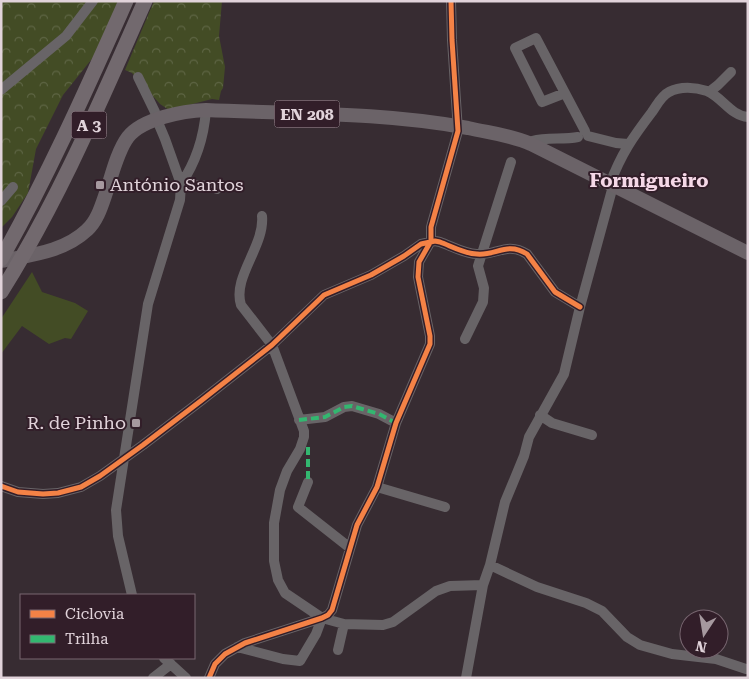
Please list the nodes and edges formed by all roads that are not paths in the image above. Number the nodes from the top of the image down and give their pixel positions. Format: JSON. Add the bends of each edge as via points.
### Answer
{"nodes":[{"id":1,"x":93,"y":1,"type":"edge"},
{"id":2,"x":126,"y":1,"type":"edge"},
{"id":3,"x":145,"y":1,"type":"edge"},
{"id":4,"x":451,"y":1,"type":"edge"},
{"id":5,"x":731,"y":72,"type":"dead end"},
{"id":6,"x":138,"y":77,"type":"dead end"},
{"id":7,"x":1,"y":90,"type":"edge"},
{"id":8,"x":709,"y":92,"type":"junction"},
{"id":9,"x":565,"y":93,"type":"junction"},
{"id":10,"x":206,"y":110,"type":"junction"},
{"id":11,"x":748,"y":117,"type":"edge"},
{"id":12,"x":157,"y":120,"type":"junction"},
{"id":13,"x":457,"y":126,"type":"junction"},
{"id":14,"x":584,"y":135,"type":"junction"},
{"id":15,"x":556,"y":138,"type":"junction"},
{"id":16,"x":628,"y":144,"type":"junction"},
{"id":17,"x":542,"y":149,"type":"junction"},
{"id":18,"x":511,"y":162,"type":"dead end"},
{"id":19,"x":181,"y":184,"type":"junction"},
{"id":20,"x":612,"y":185,"type":"junction"},
{"id":21,"x":13,"y":187,"type":"dead end"},
{"id":22,"x":218,"y":189,"type":"dead end"},
{"id":23,"x":1,"y":201,"type":"edge"},
{"id":24,"x":262,"y":216,"type":"dead end"},
{"id":25,"x":431,"y":241,"type":"junction"},
{"id":26,"x":748,"y":253,"type":"edge"},
{"id":27,"x":482,"y":254,"type":"junction"},
{"id":28,"x":3,"y":257,"type":"edge"},
{"id":29,"x":1,"y":292,"type":"edge"},
{"id":30,"x":580,"y":306,"type":"junction"},
{"id":31,"x":465,"y":339,"type":"dead end"},
{"id":32,"x":272,"y":345,"type":"junction"},
{"id":33,"x":540,"y":415,"type":"junction"},
{"id":34,"x":299,"y":420,"type":"junction"},
{"id":35,"x":396,"y":423,"type":"junction"},
{"id":36,"x":592,"y":435,"type":"dead end"},
{"id":37,"x":125,"y":457,"type":"junction"},
{"id":38,"x":308,"y":482,"type":"dead end"},
{"id":39,"x":1,"y":486,"type":"edge"},
{"id":40,"x":377,"y":487,"type":"junction"},
{"id":41,"x":445,"y":507,"type":"dead end"},
{"id":42,"x":350,"y":548,"type":"junction"},
{"id":43,"x":490,"y":564,"type":"junction"},
{"id":44,"x":483,"y":585,"type":"junction"},
{"id":45,"x":132,"y":594,"type":"edge"},
{"id":46,"x":322,"y":618,"type":"junction"},
{"id":47,"x":344,"y":624,"type":"junction"},
{"id":48,"x":237,"y":647,"type":"junction"},
{"id":49,"x":338,"y":650,"type":"dead end"},
{"id":50,"x":168,"y":661,"type":"edge"},
{"id":51,"x":469,"y":663,"type":"junction"},
{"id":52,"x":747,"y":665,"type":"edge"},
{"id":53,"x":153,"y":678,"type":"edge"},
{"id":54,"x":186,"y":678,"type":"edge"},
{"id":55,"x":208,"y":678,"type":"edge"},
{"id":56,"x":460,"y":678,"type":"edge"},
{"id":57,"x":466,"y":678,"type":"edge"}],
"edges":[{"from":1,"to":7,"type":"street","via":[[66,36]]},
{"from":2,"to":28,"type":"highway","number":"A 3","via":[[64,138]]},
{"from":3,"to":29,"type":"highway","number":"A 3","via":[[71,164]]},
{"from":4,"to":13,"type":"street"},
{"from":5,"to":8,"type":"street"},
{"from":6,"to":12,"type":"street"},
{"from":8,"to":11,"type":"street","via":[[737,114]]},
{"from":8,"to":16,"type":"street","via":[[690,88],[668,92]]},
{"from":9,"to":9,"type":"street","via":[[536,38],[515,48],[542,102]]},
{"from":9,"to":14,"type":"street"},
{"from":10,"to":12,"type":"main road","number":"EN 208","via":[[184,111]]},
{"from":10,"to":13,"type":"main road","number":"EN 208","via":[[385,117]]},
{"from":10,"to":19,"type":"street","via":[[198,149]]},
{"from":12,"to":19,"type":"street"},
{"from":12,"to":28,"type":"main road","number":"EN 208","via":[[140,127],[127,138],[100,212],[88,230],[51,250]]},
{"from":13,"to":17,"type":"main road","number":"EN 208","via":[[513,137]]},
{"from":13,"to":25,"type":"street","via":[[431,227]]},
{"from":14,"to":15,"type":"street"},
{"from":14,"to":16,"type":"street"},
{"from":15,"to":17,"type":"street"},
{"from":15,"to":17,"type":"street","via":[[532,141]]},
{"from":16,"to":20,"type":"street"},
{"from":17,"to":20,"type":"main road","number":"EN 208"},
{"from":18,"to":27,"type":"street"},
{"from":19,"to":22,"type":"street"},
{"from":19,"to":37,"type":"street","via":[[180,200],[148,304]]},
{"from":20,"to":26,"type":"main road","number":"EN 208"},
{"from":20,"to":30,"type":"street"},
{"from":21,"to":23,"type":"street"},
{"from":24,"to":32,"type":"street","via":[[238,298]]},
{"from":25,"to":27,"type":"street"},
{"from":25,"to":32,"type":"street","via":[[364,278],[324,295]]},
{"from":25,"to":35,"type":"street","via":[[419,262],[418,277],[430,344]]},
{"from":27,"to":30,"type":"street","via":[[506,248],[522,251],[555,292]]},
{"from":27,"to":31,"type":"street","via":[[478,266],[484,302]]},
{"from":30,"to":33,"type":"street","via":[[564,374]]},
{"from":32,"to":34,"type":"street"},
{"from":32,"to":37,"type":"street"},
{"from":33,"to":36,"type":"street","via":[[552,423]]},
{"from":33,"to":43,"type":"street","via":[[505,502]]},
{"from":34,"to":35,"type":"street","via":[[325,417],[352,406]]},
{"from":34,"to":46,"type":"street","via":[[304,437],[280,490],[274,524],[274,561],[280,587]]},
{"from":35,"to":40,"type":"street"},
{"from":37,"to":39,"type":"street","via":[[81,487],[58,493],[18,492]]},
{"from":37,"to":45,"type":"street","via":[[116,510],[118,536]]},
{"from":38,"to":42,"type":"street","via":[[298,507]]},
{"from":40,"to":41,"type":"street"},
{"from":40,"to":42,"type":"street","via":[[357,525]]},
{"from":42,"to":46,"type":"street","via":[[332,610]]},
{"from":43,"to":44,"type":"street"},
{"from":43,"to":52,"type":"street","via":[[537,587],[602,611],[640,646]]},
{"from":44,"to":47,"type":"street","via":[[436,590],[393,622],[383,625]]},
{"from":44,"to":51,"type":"street"},
{"from":46,"to":47,"type":"street"},
{"from":46,"to":48,"type":"street"},
{"from":46,"to":48,"type":"street","via":[[300,661]]},
{"from":47,"to":49,"type":"street"},
{"from":48,"to":55,"type":"street","via":[[215,664]]},
{"from":50,"to":53,"type":"street"},
{"from":50,"to":54,"type":"street"},
{"from":51,"to":56,"type":"street"},
{"from":51,"to":57,"type":"street"}]}
